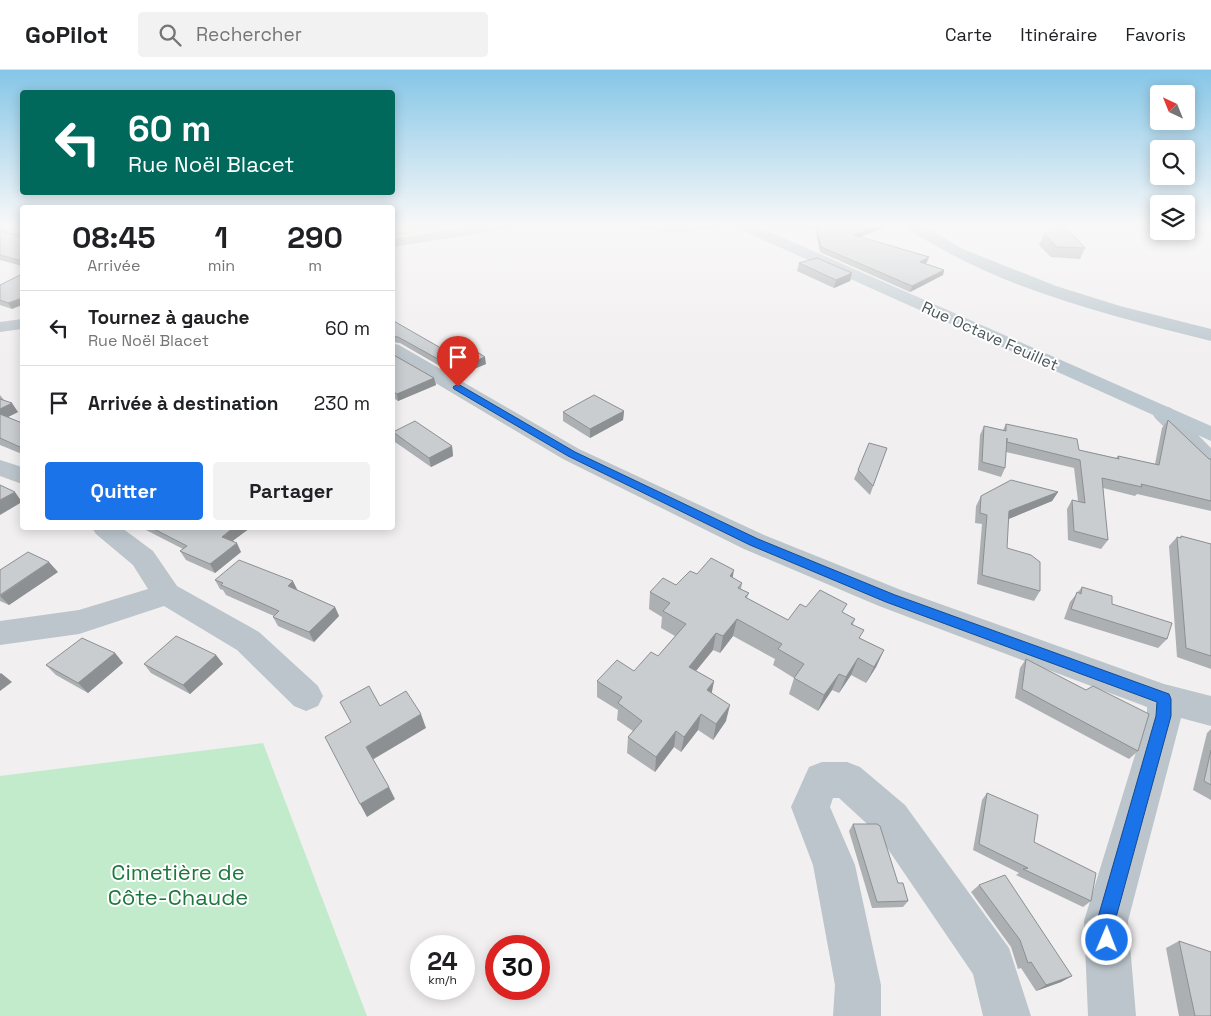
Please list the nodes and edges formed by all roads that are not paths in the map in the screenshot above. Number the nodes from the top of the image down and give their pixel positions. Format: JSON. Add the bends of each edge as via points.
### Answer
{"nodes":[{"id":1,"x":841,"y":269,"type":"edge"},
{"id":2,"x":999,"y":269,"type":"edge"},
{"id":3,"x":20,"y":324,"type":"edge"},
{"id":4,"x":0,"y":327,"type":"edge"},
{"id":5,"x":1211,"y":335,"type":"edge"},
{"id":6,"x":395,"y":351,"type":"edge"},
{"id":7,"x":1163,"y":413,"type":"junction"},
{"id":8,"x":1211,"y":434,"type":"edge"},
{"id":9,"x":1211,"y":461,"type":"edge"},
{"id":10,"x":0,"y":467,"type":"edge"},
{"id":11,"x":20,"y":475,"type":"edge"},
{"id":12,"x":108,"y":530,"type":"edge"},
{"id":13,"x":167,"y":594,"type":"junction"},
{"id":14,"x":0,"y":633,"type":"edge"},
{"id":15,"x":306,"y":696,"type":"dead end"},
{"id":16,"x":1164,"y":699,"type":"junction"},
{"id":17,"x":1211,"y":712,"type":"edge"},
{"id":18,"x":857,"y":1016,"type":"edge"},
{"id":19,"x":1007,"y":1016,"type":"edge"},
{"id":20,"x":1112,"y":1016,"type":"edge"}],
"edges":[{"from":1,"to":7,"type":"street","name":"Rue Octave Feuillet"},
{"from":2,"to":5,"type":"street","via":[[1119,311]]},
{"from":3,"to":4,"type":"street"},
{"from":6,"to":16,"type":"street","via":[[571,454],[754,542],[890,598]]},
{"from":7,"to":8,"type":"street","name":"Rue Octave Feuillet"},
{"from":7,"to":9,"type":"street"},
{"from":10,"to":11,"type":"street"},
{"from":12,"to":13,"type":"street","via":[[143,558]]},
{"from":13,"to":14,"type":"street","via":[[79,622]]},
{"from":13,"to":15,"type":"street","via":[[248,641]]},
{"from":16,"to":17,"type":"street"},
{"from":16,"to":20,"type":"street","via":[[1164,716],[1106,921]]},
{"from":18,"to":19,"type":"street","via":[[858,985],[834,865],[810,807],[822,780],[847,780],[891,818],[994,964]]}]}
